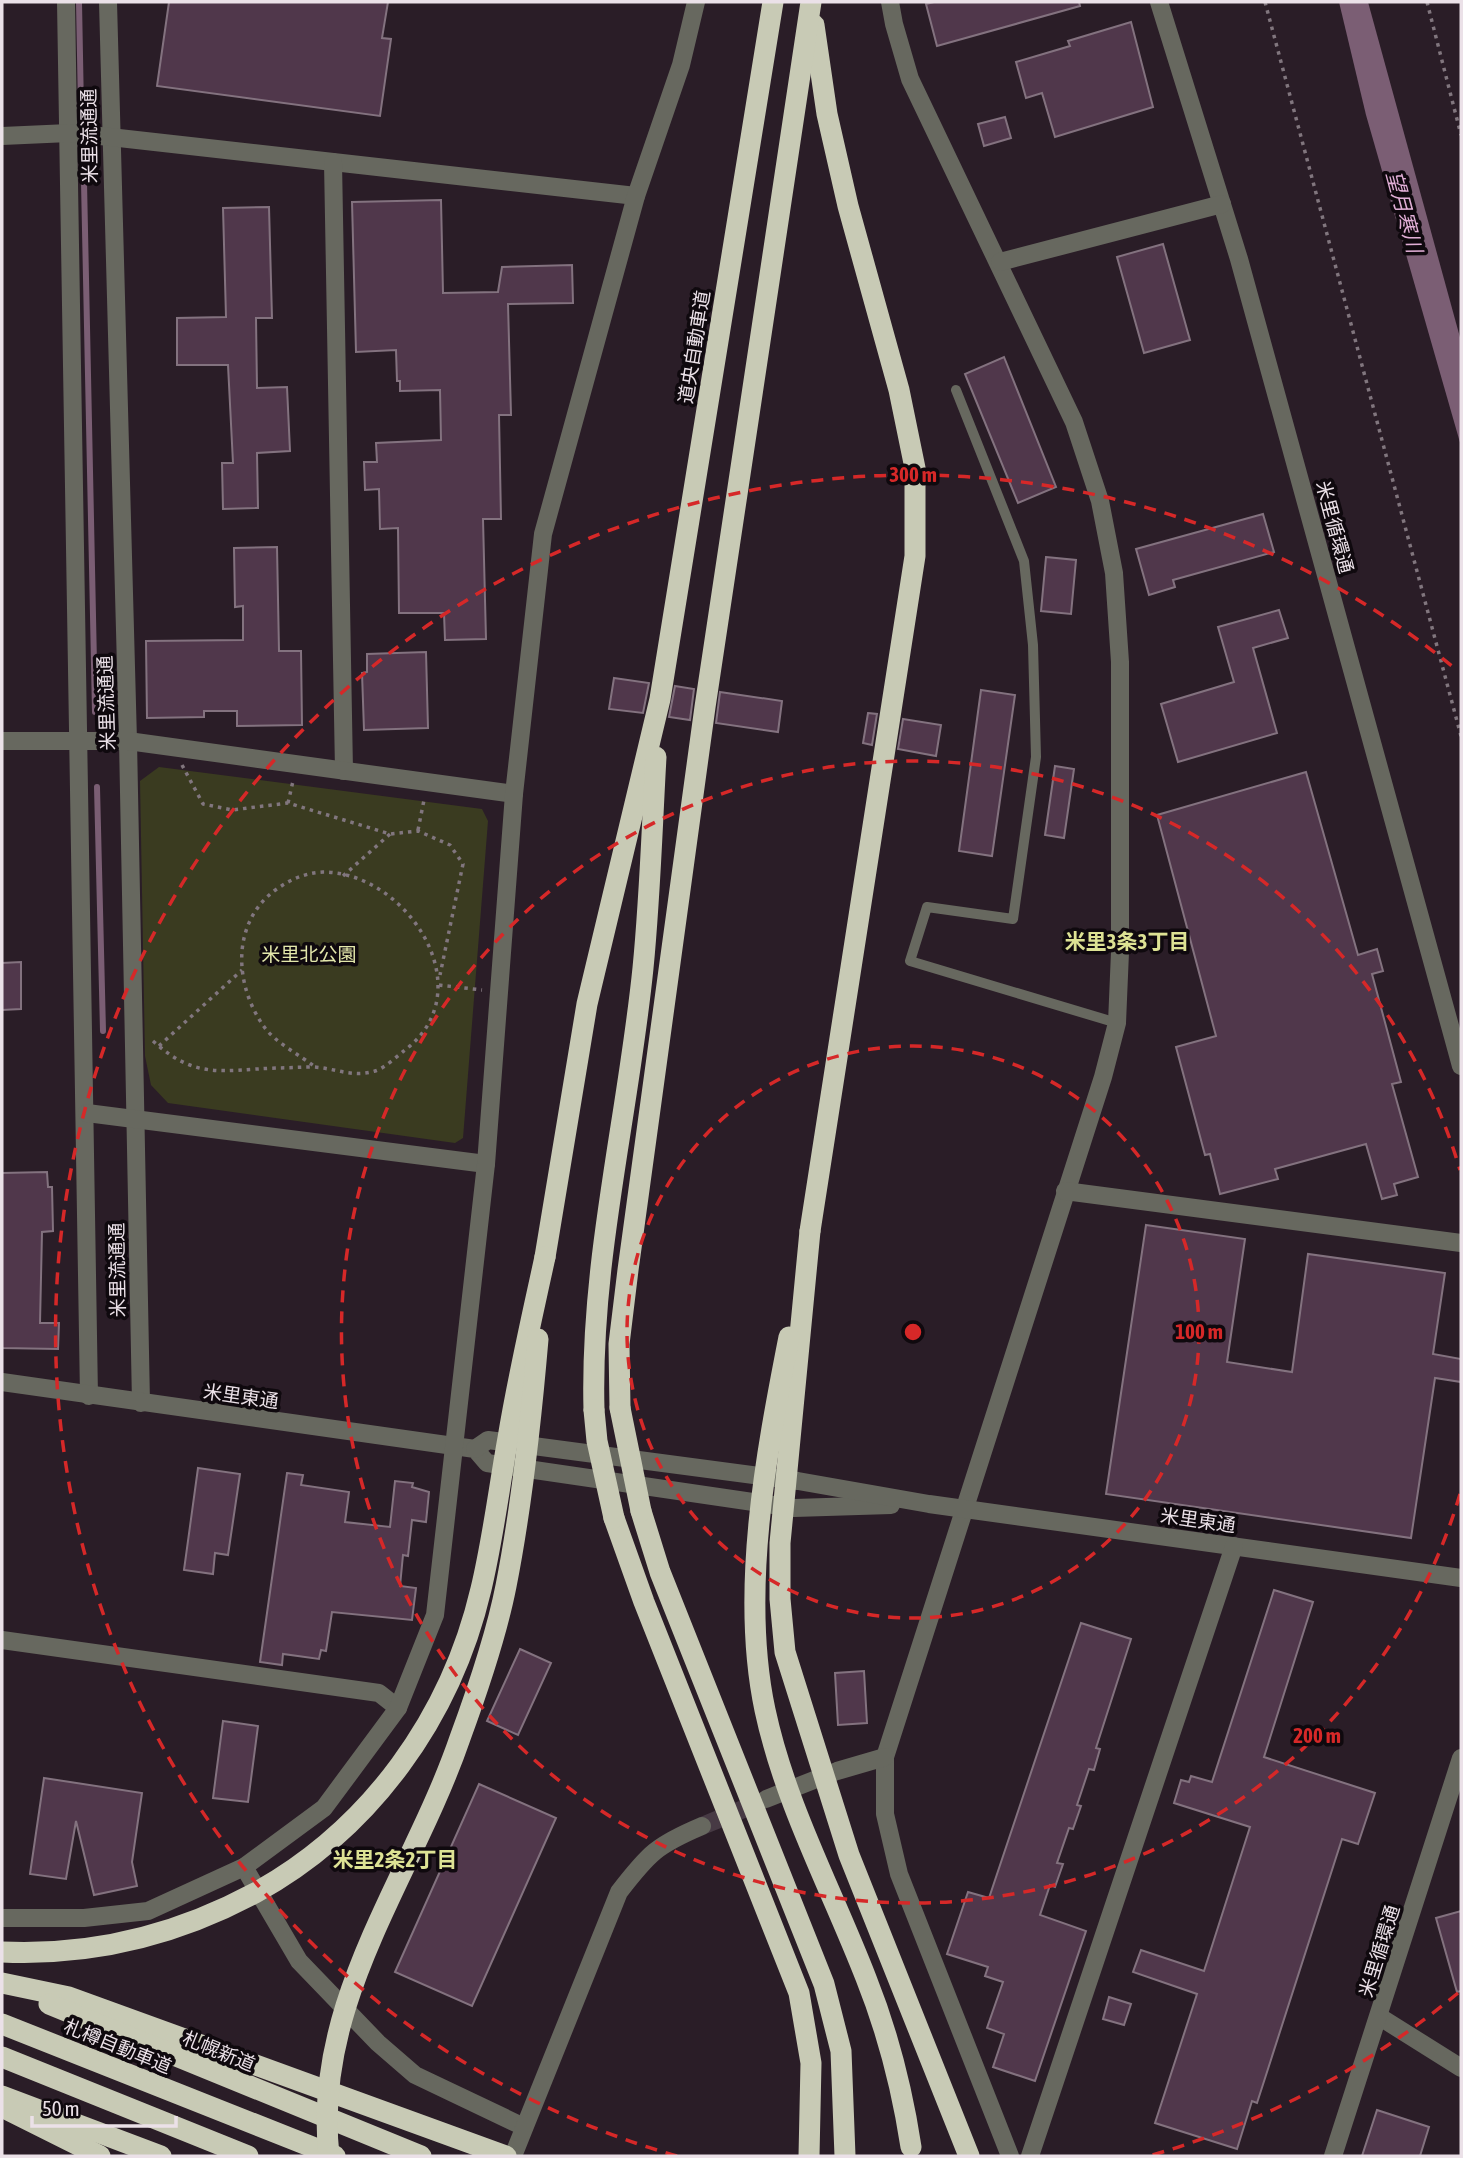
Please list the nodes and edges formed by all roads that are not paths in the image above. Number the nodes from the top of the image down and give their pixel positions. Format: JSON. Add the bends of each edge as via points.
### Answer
{"nodes":[{"id":1,"x":66,"y":2,"type":"edge"},
{"id":2,"x":108,"y":2,"type":"edge"},
{"id":3,"x":696,"y":2,"type":"edge"},
{"id":4,"x":773,"y":2,"type":"edge"},
{"id":5,"x":811,"y":2,"type":"edge"},
{"id":6,"x":890,"y":2,"type":"edge"},
{"id":7,"x":1159,"y":2,"type":"edge"},
{"id":8,"x":69,"y":133,"type":"junction"},
{"id":9,"x":2,"y":136,"type":"edge"},
{"id":10,"x":110,"y":137,"type":"junction"},
{"id":11,"x":333,"y":162,"type":"junction"},
{"id":12,"x":636,"y":196,"type":"junction"},
{"id":13,"x":1222,"y":205,"type":"junction"},
{"id":14,"x":1000,"y":262,"type":"junction"},
{"id":15,"x":956,"y":390,"type":"dead end"},
{"id":16,"x":660,"y":699,"type":"junction"},
{"id":17,"x":78,"y":739,"type":"junction"},
{"id":18,"x":2,"y":741,"type":"edge"},
{"id":19,"x":128,"y":741,"type":"junction"},
{"id":20,"x":344,"y":771,"type":"junction"},
{"id":21,"x":514,"y":794,"type":"junction"},
{"id":22,"x":1117,"y":1023,"type":"junction"},
{"id":23,"x":1461,"y":1066,"type":"edge"},
{"id":24,"x":86,"y":1113,"type":"junction"},
{"id":25,"x":135,"y":1121,"type":"junction"},
{"id":26,"x":486,"y":1164,"type":"junction"},
{"id":27,"x":1065,"y":1191,"type":"junction"},
{"id":28,"x":1461,"y":1243,"type":"edge"},
{"id":29,"x":545,"y":1257,"type":"junction"},
{"id":30,"x":805,"y":1259,"type":"junction"},
{"id":31,"x":2,"y":1382,"type":"edge"},
{"id":32,"x":89,"y":1396,"type":"junction"},
{"id":33,"x":141,"y":1403,"type":"junction"},
{"id":34,"x":454,"y":1447,"type":"junction"},
{"id":35,"x":475,"y":1449,"type":"junction"},
{"id":36,"x":929,"y":1504,"type":"junction"},
{"id":37,"x":964,"y":1508,"type":"junction"},
{"id":38,"x":1234,"y":1546,"type":"junction"},
{"id":39,"x":1461,"y":1578,"type":"edge"},
{"id":40,"x":2,"y":1640,"type":"edge"},
{"id":41,"x":398,"y":1708,"type":"junction"},
{"id":42,"x":885,"y":1757,"type":"junction"},
{"id":43,"x":1461,"y":1758,"type":"edge"},
{"id":44,"x":766,"y":1800,"type":"tunnel mouth"},
{"id":45,"x":702,"y":1826,"type":"tunnel mouth"},
{"id":46,"x":244,"y":1867,"type":"junction"},
{"id":47,"x":2,"y":1918,"type":"edge"},
{"id":48,"x":2,"y":1952,"type":"edge"},
{"id":49,"x":2,"y":1983,"type":"edge"},
{"id":50,"x":1380,"y":2017,"type":"junction"},
{"id":51,"x":2,"y":2024,"type":"edge"},
{"id":52,"x":2,"y":2057,"type":"edge"},
{"id":53,"x":1461,"y":2068,"type":"edge"},
{"id":54,"x":2,"y":2096,"type":"edge"},
{"id":55,"x":2,"y":2107,"type":"edge"},
{"id":56,"x":2,"y":2120,"type":"edge"},
{"id":57,"x":524,"y":2127,"type":"junction"},
{"id":58,"x":64,"y":2156,"type":"edge"},
{"id":59,"x":100,"y":2156,"type":"edge"},
{"id":60,"x":161,"y":2156,"type":"edge"},
{"id":61,"x":248,"y":2156,"type":"edge"},
{"id":62,"x":329,"y":2156,"type":"edge"},
{"id":63,"x":335,"y":2156,"type":"edge"},
{"id":64,"x":421,"y":2156,"type":"edge"},
{"id":65,"x":506,"y":2156,"type":"edge"},
{"id":66,"x":513,"y":2156,"type":"edge"},
{"id":67,"x":809,"y":2156,"type":"edge"},
{"id":68,"x":845,"y":2156,"type":"edge"},
{"id":69,"x":912,"y":2156,"type":"edge"},
{"id":70,"x":970,"y":2156,"type":"edge"},
{"id":71,"x":1010,"y":2156,"type":"edge"},
{"id":72,"x":1030,"y":2156,"type":"edge"},
{"id":73,"x":1333,"y":2156,"type":"edge"}],
"edges":[{"from":1,"to":8,"type":"street","name":"米里流通通"},
{"from":2,"to":10,"type":"street","name":"米里流通通"},
{"from":3,"to":12,"type":"street","via":[[681,65]]},
{"from":4,"to":16,"type":"highway","name":"道央自動車道"},
{"from":5,"to":30,"type":"highway","bridge":true,"via":[[827,114],[915,468],[915,556]]},
{"from":5,"to":68,"type":"highway","bridge":true,"via":[[705,707],[628,1270],[620,1344],[620,1408],[640,1511],[660,1572],[824,1984],[841,2052]]},
{"from":6,"to":14,"type":"street","via":[[910,79]]},
{"from":7,"to":13,"type":"street","name":"米里循環通"},
{"from":8,"to":9,"type":"street"},
{"from":8,"to":10,"type":"street"},
{"from":8,"to":17,"type":"street","name":"米里流通通"},
{"from":10,"to":11,"type":"street"},
{"from":10,"to":19,"type":"street","name":"米里流通通"},
{"from":11,"to":12,"type":"street"},
{"from":11,"to":20,"type":"street"},
{"from":12,"to":21,"type":"street","via":[[543,534]]},
{"from":13,"to":14,"type":"street"},
{"from":13,"to":23,"type":"street","name":"米里循環通"},
{"from":14,"to":22,"type":"street","via":[[1074,422],[1100,501],[1114,573],[1120,662]]},
{"from":15,"to":22,"type":"lane","via":[[1024,561],[1033,645],[1036,757],[1013,919],[927,907],[910,961]]},
{"from":16,"to":29,"type":"highway","via":[[587,1004]]},
{"from":16,"to":67,"type":"highway","bridge":true,"via":[[643,968],[599,1266],[592,1349],[597,1441],[614,1518],[644,1602],[799,1993],[811,2063]]},
{"from":17,"to":18,"type":"street"},
{"from":17,"to":19,"type":"street"},
{"from":17,"to":24,"type":"street","name":"米里流通通"},
{"from":19,"to":20,"type":"street"},
{"from":19,"to":25,"type":"street","name":"米里流通通"},
{"from":20,"to":21,"type":"street"},
{"from":21,"to":26,"type":"street"},
{"from":22,"to":27,"type":"street"},
{"from":24,"to":25,"type":"street"},
{"from":24,"to":32,"type":"street","name":"米里流通通"},
{"from":25,"to":26,"type":"street"},
{"from":25,"to":33,"type":"street","name":"米里流通通"},
{"from":26,"to":34,"type":"street"},
{"from":27,"to":28,"type":"street"},
{"from":27,"to":37,"type":"street"},
{"from":29,"to":48,"type":"highway","bridge":true,"via":[[481,1590],[434,1715],[390,1780],[295,1870],[227,1908],[152,1936],[114,1944],[76,1951]]},
{"from":29,"to":62,"type":"highway","bridge":true,"via":[[535,1381],[506,1587],[459,1741],[348,1995],[328,2076]]},
{"from":30,"to":69,"type":"highway","bridge":true,"via":[[778,1395],[759,1533],[754,1602],[757,1658],[779,1762],[867,1979],[901,2079]]},
{"from":30,"to":70,"type":"highway","bridge":true,"via":[[780,1543],[785,1652],[849,1855]]},
{"from":31,"to":32,"type":"street","name":"米里東通"},
{"from":32,"to":33,"type":"street","name":"米里東通"},
{"from":33,"to":34,"type":"street","name":"米里東通"},
{"from":34,"to":35,"type":"street","name":"米里東通"},
{"from":34,"to":41,"type":"street","via":[[435,1615]]},
{"from":35,"to":36,"type":"street","name":"米里東通","via":[[488,1440],[798,1481]]},
{"from":35,"to":36,"type":"street","name":"米里東通","via":[[487,1463],[794,1508]]},
{"from":36,"to":37,"type":"street","name":"米里東通"},
{"from":37,"to":38,"type":"street","name":"米里東通"},
{"from":37,"to":42,"type":"street"},
{"from":38,"to":39,"type":"street","name":"米里東通"},
{"from":38,"to":72,"type":"street"},
{"from":40,"to":41,"type":"street","via":[[379,1693]]},
{"from":41,"to":46,"type":"street","via":[[324,1808]]},
{"from":42,"to":44,"type":"street"},
{"from":42,"to":71,"type":"street","via":[[884,1814],[899,1874]]},
{"from":43,"to":50,"type":"street","name":"米里循環通"},
{"from":45,"to":57,"type":"street","via":[[662,1843],[619,1892]]},
{"from":46,"to":47,"type":"street","via":[[148,1911],[84,1918]]},
{"from":46,"to":57,"type":"street","via":[[299,1961],[378,2043],[415,2075]]},
{"from":49,"to":64,"type":"highway","name":"札幌新道"},
{"from":49,"to":65,"type":"highway","name":"札幌新道","via":[[50,1991]]},
{"from":50,"to":53,"type":"street"},
{"from":50,"to":73,"type":"street","name":"米里循環通"},
{"from":51,"to":63,"type":"highway","name":"札樽自動車道"},
{"from":52,"to":61,"type":"highway"},
{"from":54,"to":60,"type":"highway"},
{"from":55,"to":59,"type":"highway"},
{"from":56,"to":58,"type":"highway"},
{"from":57,"to":66,"type":"street"}]}
